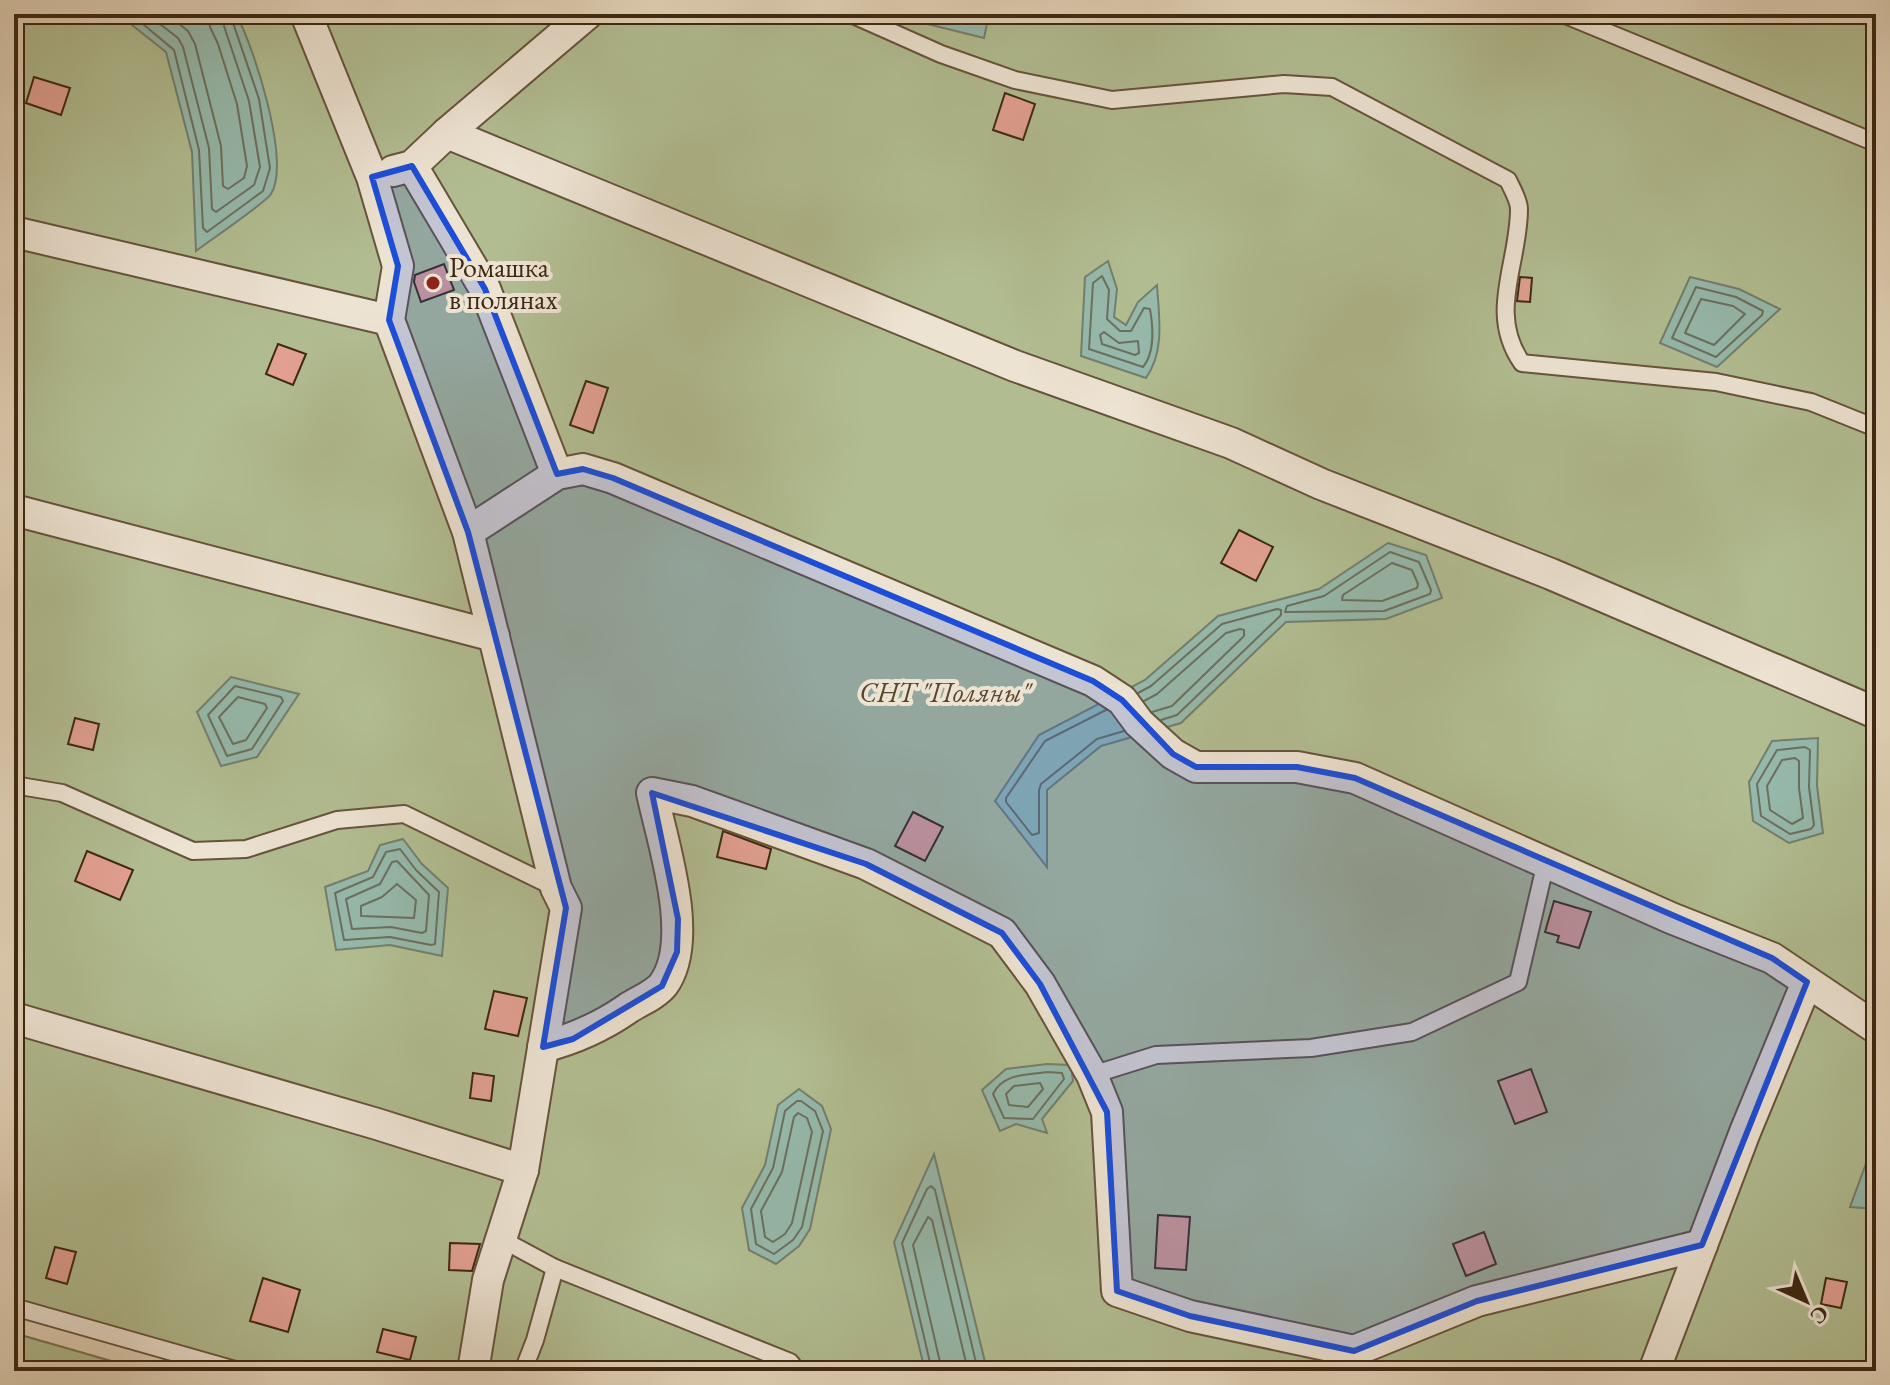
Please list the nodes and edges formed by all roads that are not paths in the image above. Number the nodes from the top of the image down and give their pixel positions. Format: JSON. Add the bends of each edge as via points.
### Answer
{"nodes":[{"id":1,"x":306,"y":14,"type":"edge"},
{"id":2,"x":587,"y":14,"type":"edge"},
{"id":3,"x":851,"y":14,"type":"edge"},
{"id":4,"x":1563,"y":14,"type":"edge"},
{"id":5,"x":447,"y":133,"type":"junction"},
{"id":6,"x":1876,"y":143,"type":"edge"},
{"id":7,"x":412,"y":166,"type":"junction"},
{"id":8,"x":372,"y":177,"type":"junction"},
{"id":9,"x":14,"y":232,"type":"edge"},
{"id":10,"x":389,"y":320,"type":"junction"},
{"id":11,"x":1876,"y":428,"type":"edge"},
{"id":12,"x":557,"y":474,"type":"junction"},
{"id":13,"x":14,"y":510,"type":"edge"},
{"id":14,"x":468,"y":532,"type":"junction"},
{"id":15,"x":494,"y":636,"type":"junction"},
{"id":16,"x":1876,"y":713,"type":"edge"},
{"id":17,"x":14,"y":785,"type":"edge"},
{"id":18,"x":1546,"y":862,"type":"junction"},
{"id":19,"x":556,"y":888,"type":"junction"},
{"id":20,"x":1807,"y":982,"type":"junction"},
{"id":21,"x":14,"y":1018,"type":"edge"},
{"id":22,"x":1876,"y":1028,"type":"edge"},
{"id":23,"x":543,"y":1047,"type":"junction"},
{"id":24,"x":1092,"y":1075,"type":"junction"},
{"id":25,"x":523,"y":1170,"type":"junction"},
{"id":26,"x":501,"y":1239,"type":"junction"},
{"id":27,"x":1702,"y":1245,"type":"junction"},
{"id":28,"x":555,"y":1268,"type":"junction"},
{"id":29,"x":14,"y":1307,"type":"edge"},
{"id":30,"x":1352,"y":1361,"type":"edge"},
{"id":31,"x":239,"y":1371,"type":"edge"},
{"id":32,"x":473,"y":1371,"type":"edge"},
{"id":33,"x":523,"y":1371,"type":"edge"},
{"id":34,"x":797,"y":1371,"type":"edge"},
{"id":35,"x":1654,"y":1371,"type":"edge"}],
"edges":[{"from":1,"to":8,"type":"street"},
{"from":2,"to":5,"type":"street"},
{"from":3,"to":11,"type":"lane","via":[[1015,80],[1112,100],[1284,84],[1332,87],[1508,180],[1519,207],[1505,311],[1509,345],[1522,363],[1716,382],[1811,402]]},
{"from":4,"to":6,"type":"lane"},
{"from":5,"to":7,"type":"street"},
{"from":5,"to":16,"type":"street","via":[[1015,366],[1231,443]]},
{"from":7,"to":8,"type":"street"},
{"from":7,"to":12,"type":"street","via":[[485,289]]},
{"from":8,"to":10,"type":"street","via":[[398,266]]},
{"from":9,"to":10,"type":"street"},
{"from":10,"to":14,"type":"street"},
{"from":12,"to":14,"type":"street"},
{"from":12,"to":18,"type":"street","via":[[583,469],[613,478],[1093,681],[1122,700],[1173,754],[1196,767],[1297,767],[1355,778]]},
{"from":13,"to":15,"type":"street"},
{"from":14,"to":15,"type":"street"},
{"from":15,"to":19,"type":"street"},
{"from":17,"to":19,"type":"lane","via":[[62,793],[193,851],[246,849],[337,820],[404,814]]},
{"from":18,"to":20,"type":"street","via":[[1772,958]]},
{"from":18,"to":24,"type":"lane","via":[[1518,982],[1412,1032],[1311,1048],[1156,1055]]},
{"from":19,"to":23,"type":"street","via":[[566,908]]},
{"from":20,"to":22,"type":"street"},
{"from":20,"to":27,"type":"street"},
{"from":21,"to":25,"type":"street"},
{"from":23,"to":24,"type":"street","via":[[573,1039],[662,986],[677,952],[678,919],[652,793],[692,801],[866,864],[1002,933],[1040,984]]},
{"from":23,"to":25,"type":"street"},
{"from":24,"to":30,"type":"street","via":[[1107,1112],[1117,1291]]},
{"from":25,"to":26,"type":"street"},
{"from":26,"to":28,"type":"lane"},
{"from":26,"to":32,"type":"street","via":[[488,1280]]},
{"from":27,"to":30,"type":"street","via":[[1477,1301]]},
{"from":27,"to":35,"type":"street"},
{"from":28,"to":33,"type":"lane"},
{"from":28,"to":34,"type":"lane","via":[[790,1362]]},
{"from":29,"to":31,"type":"lane"}]}
